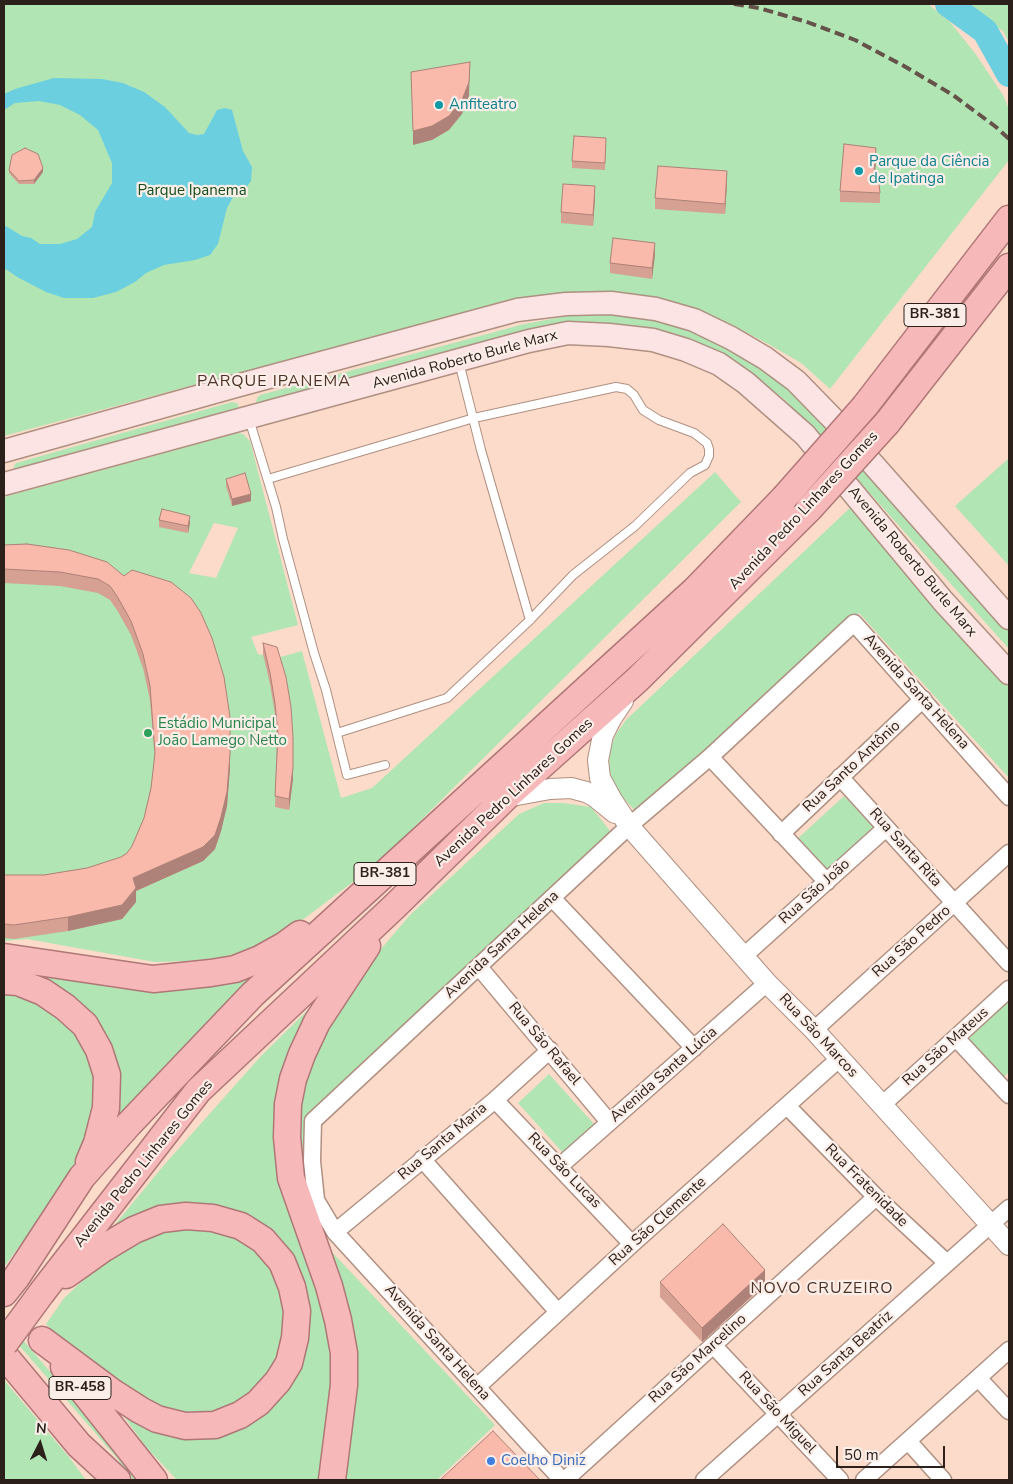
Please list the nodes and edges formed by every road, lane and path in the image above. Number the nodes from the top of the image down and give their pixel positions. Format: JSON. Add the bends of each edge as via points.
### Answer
{"nodes":[{"id":1,"x":1008,"y":222,"type":"edge"},
{"id":2,"x":1009,"y":267,"type":"edge"},
{"id":3,"x":459,"y":361,"type":"junction"},
{"id":4,"x":236,"y":386,"type":"junction"},
{"id":5,"x":248,"y":417,"type":"junction"},
{"id":6,"x":474,"y":418,"type":"junction"},
{"id":7,"x":4,"y":451,"type":"edge"},
{"id":8,"x":268,"y":479,"type":"junction"},
{"id":9,"x":5,"y":480,"type":"edge"},
{"id":10,"x":1009,"y":618,"type":"edge"},
{"id":11,"x":530,"y":620,"type":"junction"},
{"id":12,"x":1009,"y":674,"type":"edge"},
{"id":13,"x":637,"y":680,"type":"junction"},
{"id":14,"x":923,"y":700,"type":"junction"},
{"id":15,"x":338,"y":733,"type":"junction"},
{"id":16,"x":710,"y":757,"type":"junction"},
{"id":17,"x":385,"y":764,"type":"dead end"},
{"id":18,"x":840,"y":777,"type":"junction"},
{"id":19,"x":506,"y":797,"type":"junction"},
{"id":20,"x":1009,"y":797,"type":"edge"},
{"id":21,"x":629,"y":826,"type":"junction"},
{"id":22,"x":886,"y":828,"type":"junction"},
{"id":23,"x":781,"y":834,"type":"junction"},
{"id":24,"x":411,"y":851,"type":"junction"},
{"id":25,"x":1009,"y":853,"type":"edge"},
{"id":26,"x":827,"y":882,"type":"junction"},
{"id":27,"x":553,"y":899,"type":"junction"},
{"id":28,"x":955,"y":903,"type":"junction"},
{"id":29,"x":394,"y":906,"type":"junction"},
{"id":30,"x":745,"y":956,"type":"junction"},
{"id":31,"x":4,"y":957,"type":"edge"},
{"id":32,"x":1009,"y":963,"type":"edge"},
{"id":33,"x":479,"y":966,"type":"junction"},
{"id":34,"x":4,"y":981,"type":"edge"},
{"id":35,"x":767,"y":982,"type":"junction"},
{"id":36,"x":1009,"y":989,"type":"edge"},
{"id":37,"x":814,"y":1030,"type":"junction"},
{"id":38,"x":956,"y":1038,"type":"junction"},
{"id":39,"x":694,"y":1048,"type":"junction"},
{"id":40,"x":550,"y":1050,"type":"junction"},
{"id":41,"x":840,"y":1058,"type":"junction"},
{"id":42,"x":1006,"y":1084,"type":"edge"},
{"id":43,"x":495,"y":1100,"type":"junction"},
{"id":44,"x":882,"y":1105,"type":"junction"},
{"id":45,"x":787,"y":1106,"type":"junction"},
{"id":46,"x":609,"y":1122,"type":"junction"},
{"id":47,"x":422,"y":1160,"type":"junction"},
{"id":48,"x":560,"y":1166,"type":"junction"},
{"id":49,"x":82,"y":1177,"type":"junction"},
{"id":50,"x":876,"y":1197,"type":"junction"},
{"id":51,"x":1009,"y":1208,"type":"edge"},
{"id":52,"x":991,"y":1224,"type":"junction"},
{"id":53,"x":335,"y":1232,"type":"junction"},
{"id":54,"x":632,"y":1244,"type":"junction"},
{"id":55,"x":1009,"y":1245,"type":"edge"},
{"id":56,"x":947,"y":1263,"type":"junction"},
{"id":57,"x":8,"y":1290,"type":"edge"},
{"id":58,"x":43,"y":1291,"type":"junction"},
{"id":59,"x":558,"y":1312,"type":"junction"},
{"id":60,"x":42,"y":1340,"type":"junction"},
{"id":61,"x":4,"y":1344,"type":"edge"},
{"id":62,"x":714,"y":1345,"type":"junction"},
{"id":63,"x":1009,"y":1350,"type":"edge"},
{"id":64,"x":4,"y":1355,"type":"edge"},
{"id":65,"x":978,"y":1378,"type":"junction"},
{"id":66,"x":477,"y":1387,"type":"junction"},
{"id":67,"x":1009,"y":1411,"type":"edge"},
{"id":68,"x":778,"y":1414,"type":"junction"},
{"id":69,"x":908,"y":1442,"type":"junction"},
{"id":70,"x":79,"y":1445,"type":"junction"},
{"id":71,"x":100,"y":1480,"type":"edge"},
{"id":72,"x":117,"y":1480,"type":"edge"},
{"id":73,"x":154,"y":1480,"type":"edge"},
{"id":74,"x":332,"y":1480,"type":"edge"},
{"id":75,"x":563,"y":1480,"type":"edge"},
{"id":76,"x":704,"y":1480,"type":"edge"},
{"id":77,"x":840,"y":1480,"type":"edge"},
{"id":78,"x":864,"y":1480,"type":"edge"},
{"id":79,"x":943,"y":1480,"type":"edge"}],
"edges":[{"from":1,"to":24,"type":"highway","name":"Avenida Pedro Linhares Gomes","number":"BR-381","bridge":true,"via":[[865,406],[784,498],[695,590]]},
{"from":2,"to":13,"type":"highway","name":"Avenida Pedro Linhares Gomes","number":"BR-381","bridge":true,"via":[[887,422],[810,510]]},
{"from":3,"to":5,"type":"main road","name":"Avenida Roberto Burle Marx"},
{"from":3,"to":6,"type":"lane"},
{"from":3,"to":12,"type":"main road","name":"Avenida Roberto Burle Marx","via":[[568,333],[653,340],[719,364],[746,383],[805,435],[943,601]]},
{"from":4,"to":5,"type":"main road"},
{"from":4,"to":7,"type":"main road","name":"Avenida Roberto Burle Marx"},
{"from":4,"to":10,"type":"main road","name":"Avenida Roberto Burle Marx","via":[[541,306],[611,303],[656,309],[694,320],[766,358],[796,381]]},
{"from":5,"to":8,"type":"lane"},
{"from":5,"to":9,"type":"main road","name":"Avenida Roberto Burle Marx"},
{"from":6,"to":8,"type":"lane"},
{"from":6,"to":11,"type":"lane"},
{"from":6,"to":11,"type":"lane","via":[[616,387],[627,389],[643,410],[659,420],[694,433],[707,443],[709,449],[705,465],[690,473],[635,526],[573,575]]},
{"from":8,"to":15,"type":"lane"},
{"from":11,"to":15,"type":"lane","via":[[447,698]]},
{"from":13,"to":19,"type":"highway","name":"Avenida Pedro Linhares Gomes","number":"BR-381"},
{"from":13,"to":21,"type":"street","via":[[610,720],[598,760],[600,778]]},
{"from":14,"to":16,"type":"street","name":"Avenida Santa Helena","via":[[854,623]]},
{"from":14,"to":18,"type":"street","name":"Rua Santo Antônio"},
{"from":14,"to":20,"type":"street","name":"Avenida Santa Helena"},
{"from":15,"to":17,"type":"lane","via":[[347,776]]},
{"from":16,"to":21,"type":"street","name":"Avenida Santa Helena"},
{"from":16,"to":23,"type":"street"},
{"from":18,"to":22,"type":"street","name":"Rua Santa Rita"},
{"from":18,"to":23,"type":"street","name":"Rua Santo Antônio"},
{"from":19,"to":21,"type":"street","via":[[571,788],[594,796]]},
{"from":19,"to":29,"type":"highway","name":"Avenida Pedro Linhares Gomes","number":"BR-381"},
{"from":21,"to":27,"type":"street","name":"Avenida Santa Helena"},
{"from":21,"to":30,"type":"street","name":"Rua São Marcos"},
{"from":22,"to":26,"type":"street","name":"Rua São João"},
{"from":22,"to":28,"type":"street","name":"Rua Santa Rita"},
{"from":23,"to":26,"type":"street"},
{"from":24,"to":31,"type":"highway","via":[[285,945],[235,969],[153,979]]},
{"from":24,"to":49,"type":"highway","name":"Avenida Pedro Linhares Gomes","number":"BR-381","via":[[253,994]]},
{"from":25,"to":28,"type":"street","name":"Rua São Pedro"},
{"from":26,"to":30,"type":"street","name":"Rua São João"},
{"from":27,"to":33,"type":"street","name":"Avenida Santa Helena"},
{"from":27,"to":39,"type":"street"},
{"from":28,"to":32,"type":"street","name":"Rua Santa Rita"},
{"from":28,"to":37,"type":"street","name":"Rua São Pedro"},
{"from":29,"to":58,"type":"highway","name":"Avenida Pedro Linhares Gomes","number":"BR-381","via":[[198,1091]]},
{"from":29,"to":74,"type":"highway","via":[[317,1022],[293,1079],[288,1104],[291,1178],[329,1286],[344,1353],[344,1385]]},
{"from":30,"to":35,"type":"street","name":"Rua São Marcos"},
{"from":33,"to":40,"type":"street","name":"Rua São Rafael"},
{"from":33,"to":53,"type":"street","name":"Avenida Santa Helena","via":[[313,1121],[312,1161],[316,1200]]},
{"from":34,"to":49,"type":"highway","via":[[18,982],[42,992],[65,1007],[85,1025],[99,1050],[107,1075],[106,1108],[97,1143]]},
{"from":35,"to":37,"type":"street","name":"Rua São Marcos"},
{"from":35,"to":39,"type":"street","name":"Avenida Santa Lúcia"},
{"from":36,"to":38,"type":"street","name":"Rua São Mateus"},
{"from":37,"to":41,"type":"street","name":"Rua São Marcos"},
{"from":38,"to":42,"type":"street"},
{"from":38,"to":44,"type":"street","name":"Rua São Mateus"},
{"from":39,"to":46,"type":"street","name":"Avenida Santa Lúcia"},
{"from":40,"to":43,"type":"street","name":"Rua Santa Maria"},
{"from":40,"to":46,"type":"street","name":"Rua São Rafael"},
{"from":41,"to":44,"type":"street","name":"Rua São Marcos"},
{"from":41,"to":45,"type":"street","name":"Rua São Clemente"},
{"from":43,"to":47,"type":"street","name":"Rua Santa Maria"},
{"from":43,"to":48,"type":"street","name":"Rua São Lucas"},
{"from":44,"to":52,"type":"street","name":"Rua São Marcos"},
{"from":45,"to":50,"type":"street","name":"Rua Fratenidade"},
{"from":45,"to":54,"type":"street","name":"Rua São Clemente"},
{"from":46,"to":48,"type":"street","name":"Avenida Santa Lúcia"},
{"from":47,"to":53,"type":"street","name":"Rua Santa Maria"},
{"from":47,"to":59,"type":"street"},
{"from":48,"to":54,"type":"street","name":"Rua São Lucas"},
{"from":49,"to":57,"type":"highway","name":"Avenida Pedro Linhares Gomes","number":"BR-381"},
{"from":50,"to":56,"type":"street","name":"Rua Fratenidade"},
{"from":50,"to":62,"type":"street","name":"Rua São Marcelino"},
{"from":51,"to":52,"type":"street","name":"Rua Santa Beatriz"},
{"from":52,"to":55,"type":"street","name":"Rua São Marcos"},
{"from":52,"to":56,"type":"street","name":"Rua Santa Beatriz"},
{"from":53,"to":66,"type":"street","name":"Avenida Santa Helena"},
{"from":54,"to":59,"type":"street","name":"Rua São Clemente"},
{"from":56,"to":68,"type":"street","name":"Rua Santa Beatriz"},
{"from":57,"to":60,"type":"highway","number":"BR-458"},
{"from":58,"to":60,"type":"highway","via":[[134,1230],[161,1219],[186,1216],[213,1218],[241,1226],[263,1240],[282,1262],[298,1310],[289,1363],[278,1381],[258,1403],[240,1416],[215,1425],[185,1426],[157,1419],[112,1392]]},
{"from":58,"to":61,"type":"highway","name":"Avenida Pedro Linhares Gomes","number":"BR-381","bridge":true},
{"from":59,"to":66,"type":"street","name":"Rua São Clemente"},
{"from":60,"to":73,"type":"highway","number":"BR-458"},
{"from":62,"to":68,"type":"street","name":"Rua São Miguel"},
{"from":62,"to":75,"type":"street","name":"Rua São Marcelino"},
{"from":63,"to":65,"type":"street"},
{"from":64,"to":70,"type":"highway","number":"BR-458"},
{"from":65,"to":67,"type":"street"},
{"from":65,"to":69,"type":"street"},
{"from":66,"to":75,"type":"street","name":"Avenida Santa Helena"},
{"from":68,"to":76,"type":"street","name":"Rua Santa Beatriz"},
{"from":68,"to":77,"type":"street","name":"Rua São Miguel"},
{"from":69,"to":78,"type":"street"},
{"from":69,"to":79,"type":"street"},
{"from":70,"to":71,"type":"highway"},
{"from":70,"to":72,"type":"highway","number":"BR-458"}]}
